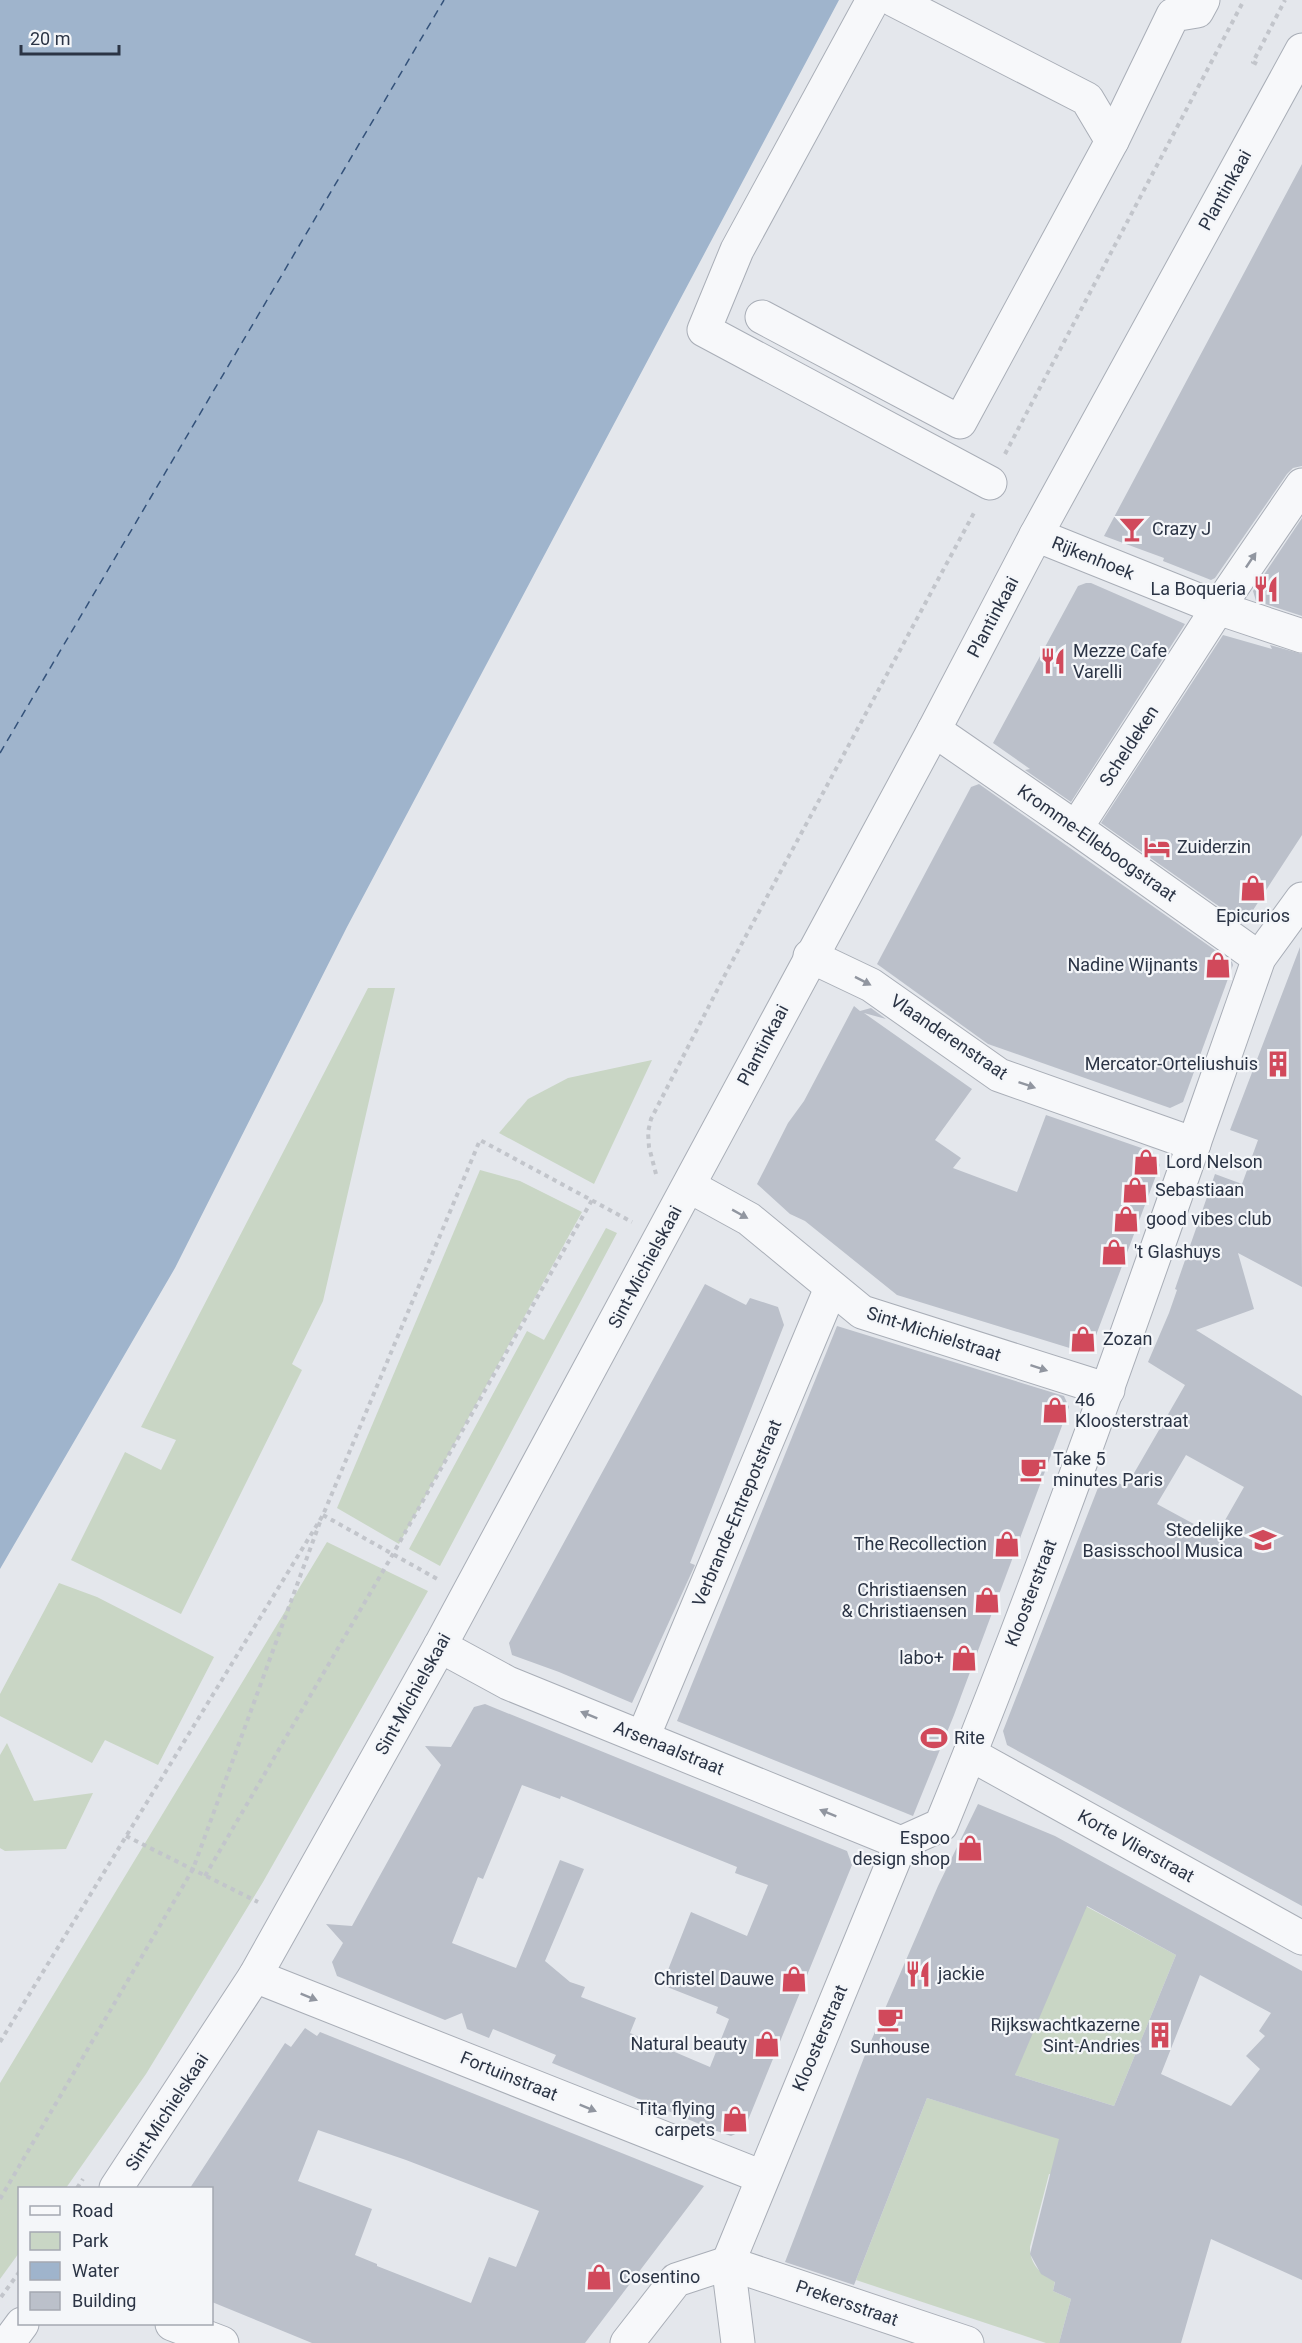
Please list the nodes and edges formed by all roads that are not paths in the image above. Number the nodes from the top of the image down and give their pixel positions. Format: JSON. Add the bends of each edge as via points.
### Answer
{"nodes":[{"id":1,"x":873,"y":0,"type":"edge"},
{"id":2,"x":894,"y":0,"type":"edge"},
{"id":3,"x":1203,"y":0,"type":"edge"},
{"id":4,"x":1171,"y":7,"type":"edge"},
{"id":5,"x":1302,"y":50,"type":"edge"},
{"id":6,"x":1112,"y":141,"type":"junction"},
{"id":7,"x":762,"y":317,"type":"dead end"},
{"id":8,"x":990,"y":483,"type":"road end"},
{"id":9,"x":1302,"y":485,"type":"edge"},
{"id":10,"x":1036,"y":535,"type":"junction"},
{"id":11,"x":1218,"y":608,"type":"junction"},
{"id":12,"x":1302,"y":636,"type":"edge"},
{"id":13,"x":934,"y":730,"type":"junction"},
{"id":14,"x":1076,"y":828,"type":"junction"},
{"id":15,"x":1302,"y":899,"type":"edge"},
{"id":16,"x":810,"y":956,"type":"junction"},
{"id":17,"x":1259,"y":957,"type":"junction"},
{"id":18,"x":1194,"y":1144,"type":"junction"},
{"id":19,"x":688,"y":1186,"type":"junction"},
{"id":20,"x":831,"y":1288,"type":"junction"},
{"id":21,"x":1107,"y":1390,"type":"junction"},
{"id":22,"x":440,"y":1646,"type":"junction"},
{"id":23,"x":643,"y":1737,"type":"junction"},
{"id":24,"x":970,"y":1754,"type":"junction"},
{"id":25,"x":902,"y":1843,"type":"junction"},
{"id":26,"x":1302,"y":1938,"type":"edge"},
{"id":27,"x":255,"y":1976,"type":"junction"},
{"id":28,"x":762,"y":2177,"type":"junction"},
{"id":29,"x":117,"y":2187,"type":"edge"},
{"id":30,"x":728,"y":2263,"type":"junction"},
{"id":31,"x":21,"y":2325,"type":"edge"},
{"id":32,"x":175,"y":2325,"type":"edge"},
{"id":33,"x":8,"y":2343,"type":"edge"},
{"id":34,"x":222,"y":2343,"type":"edge"},
{"id":35,"x":627,"y":2343,"type":"edge"},
{"id":36,"x":738,"y":2343,"type":"edge"},
{"id":37,"x":967,"y":2343,"type":"edge"}],
"edges":[{"from":1,"to":8,"type":"street","via":[[737,250],[704,330]]},
{"from":2,"to":6,"type":"street","via":[[1087,99]]},
{"from":3,"to":4,"type":"street","via":[[1197,11]]},
{"from":4,"to":6,"type":"street"},
{"from":5,"to":10,"type":"street","name":"Plantinkaai"},
{"from":6,"to":7,"type":"street","via":[[960,422]]},
{"from":11,"to":9,"type":"street","name":"Scheldeken","one_way":true},
{"from":10,"to":11,"type":"street","name":"Rijkenhoek"},
{"from":10,"to":13,"type":"street","name":"Plantinkaai"},
{"from":11,"to":12,"type":"street","name":"Rijkenhoek"},
{"from":11,"to":14,"type":"street","name":"Scheldeken"},
{"from":13,"to":14,"type":"street","name":"Kromme-Elleboogstraat"},
{"from":13,"to":16,"type":"street","name":"Plantinkaai"},
{"from":14,"to":17,"type":"street","name":"Kromme-Elleboogstraat"},
{"from":15,"to":17,"type":"street","name":"Kloosterstraat"},
{"from":16,"to":18,"type":"street","name":"Vlaanderenstraat","one_way":true,"via":[[871,985],[999,1075]]},
{"from":16,"to":19,"type":"street","name":"Plantinkaai"},
{"from":17,"to":18,"type":"street","name":"Kloosterstraat"},
{"from":18,"to":21,"type":"street","name":"Kloosterstraat"},
{"from":19,"to":20,"type":"street","name":"Sint-Michielstraat","one_way":true,"via":[[749,1220]]},
{"from":19,"to":22,"type":"street","name":"Sint-Michielskaai"},
{"from":20,"to":21,"type":"street","name":"Sint-Michielstraat","one_way":true,"via":[[862,1312]]},
{"from":20,"to":23,"type":"street","name":"Verbrande-Entrepotstraat"},
{"from":21,"to":24,"type":"street","name":"Kloosterstraat"},
{"from":23,"to":22,"type":"street","name":"Arsenaalstraat","one_way":true,"via":[[508,1683]]},
{"from":22,"to":27,"type":"street","name":"Sint-Michielskaai","via":[[276,1912]]},
{"from":25,"to":23,"type":"street","name":"Arsenaalstraat","one_way":true},
{"from":24,"to":25,"type":"street","name":"Kloosterstraat","via":[[941,1825]]},
{"from":24,"to":26,"type":"street","name":"Korte Vlierstraat"},
{"from":25,"to":28,"type":"street","name":"Kloosterstraat"},
{"from":27,"to":28,"type":"street","name":"Fortuinstraat","one_way":true},
{"from":27,"to":29,"type":"street","name":"Sint-Michielskaai"},
{"from":28,"to":30,"type":"street","name":"Kloosterstraat"},
{"from":30,"to":35,"type":"street","via":[[676,2280]]},
{"from":30,"to":36,"type":"street","name":"Kloosterstraat"},
{"from":30,"to":37,"type":"street","name":"Prekersstraat"},
{"from":31,"to":33,"type":"street"},
{"from":32,"to":34,"type":"street"}]}
